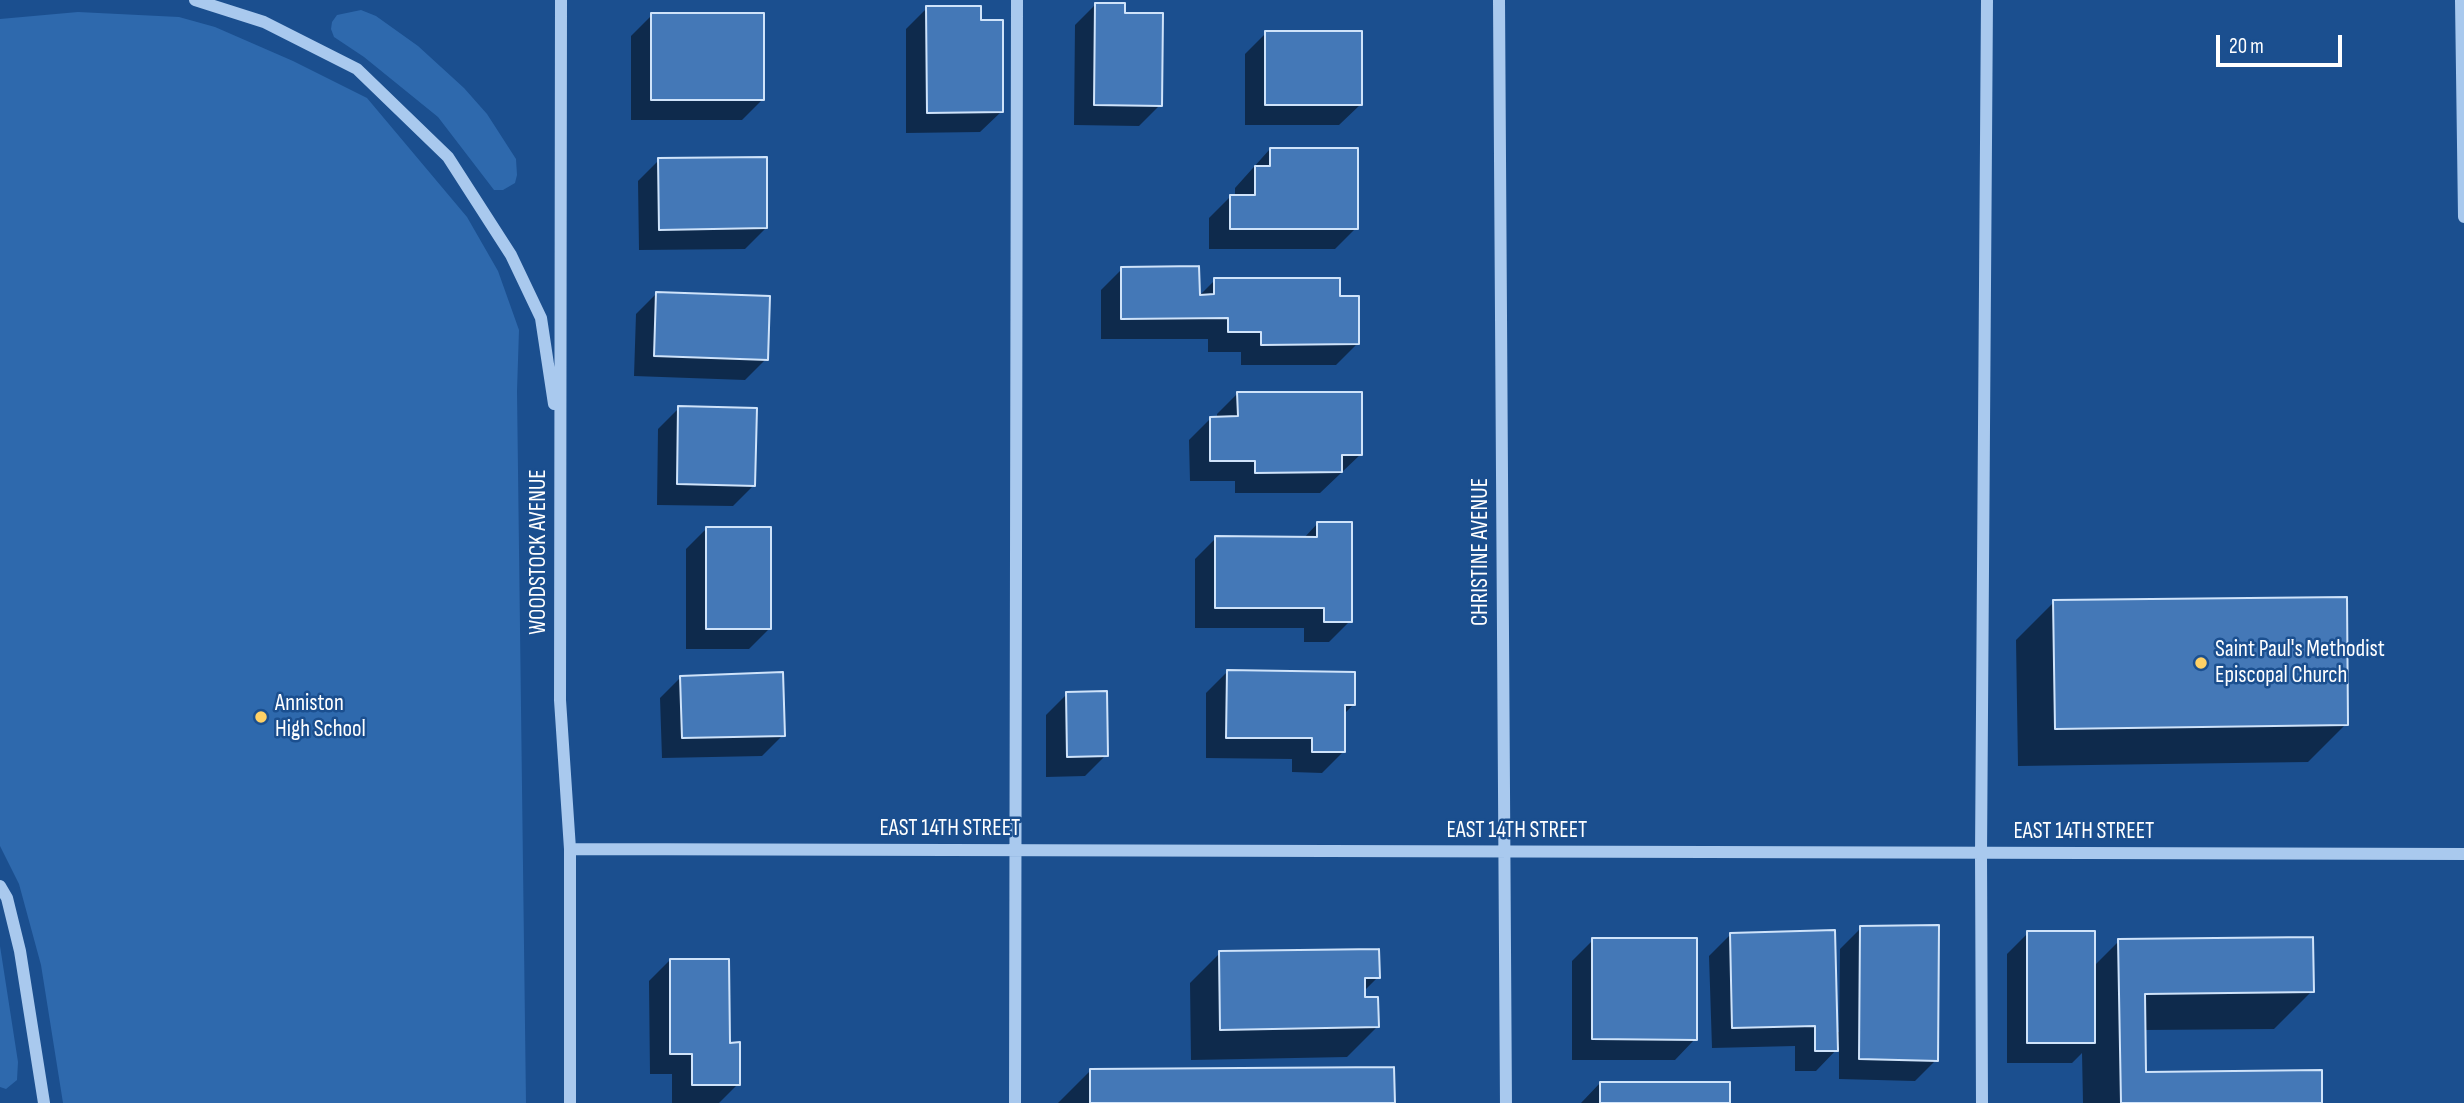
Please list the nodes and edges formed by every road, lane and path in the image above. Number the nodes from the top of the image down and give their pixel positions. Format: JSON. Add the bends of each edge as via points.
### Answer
{"nodes":[{"id":1,"x":195,"y":0,"type":"edge"},
{"id":2,"x":561,"y":0,"type":"edge"},
{"id":3,"x":1017,"y":0,"type":"edge"},
{"id":4,"x":1499,"y":0,"type":"edge"},
{"id":5,"x":1987,"y":0,"type":"edge"},
{"id":6,"x":2460,"y":0,"type":"edge"},
{"id":7,"x":2464,"y":217,"type":"edge"},
{"id":8,"x":560,"y":450,"type":"junction"},
{"id":9,"x":570,"y":849,"type":"junction"},
{"id":10,"x":1014,"y":850,"type":"junction"},
{"id":11,"x":1503,"y":852,"type":"junction"},
{"id":12,"x":1981,"y":853,"type":"junction"},
{"id":13,"x":2464,"y":854,"type":"edge"},
{"id":14,"x":0,"y":886,"type":"edge"},
{"id":15,"x":44,"y":1103,"type":"edge"},
{"id":16,"x":570,"y":1103,"type":"edge"},
{"id":17,"x":1014,"y":1103,"type":"edge"},
{"id":18,"x":1506,"y":1103,"type":"edge"},
{"id":19,"x":1982,"y":1103,"type":"edge"}],
"edges":[{"from":1,"to":8,"type":"street","via":[[264,22],[357,69],[448,157],[511,255],[541,318]]},
{"from":2,"to":8,"type":"street","name":"WOODSTOCK AVENUE"},
{"from":3,"to":10,"type":"street"},
{"from":4,"to":11,"type":"street","name":"CHRISTINE AVENUE"},
{"from":5,"to":12,"type":"street"},
{"from":6,"to":7,"type":"street"},
{"from":8,"to":9,"type":"street","name":"WOODSTOCK AVENUE","via":[[560,700]]},
{"from":9,"to":10,"type":"street","name":"EAST 14TH STREET"},
{"from":9,"to":16,"type":"street","name":"WOODSTOCK AVENUE"},
{"from":10,"to":11,"type":"street","name":"EAST 14TH STREET"},
{"from":10,"to":17,"type":"street"},
{"from":11,"to":12,"type":"street","name":"EAST 14TH STREET"},
{"from":11,"to":18,"type":"street","name":"CHRISTINE AVENUE"},
{"from":12,"to":13,"type":"street","name":"EAST 14TH STREET"},
{"from":12,"to":19,"type":"street"},
{"from":14,"to":15,"type":"street","via":[[20,951]]}]}
